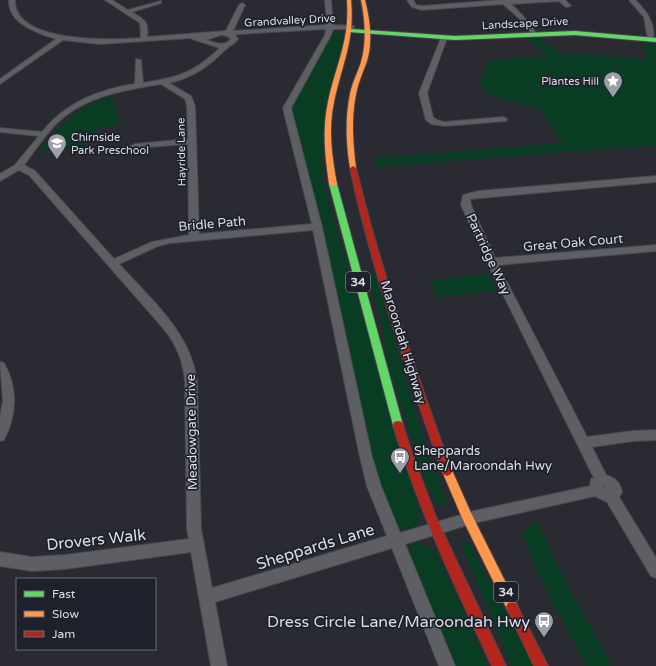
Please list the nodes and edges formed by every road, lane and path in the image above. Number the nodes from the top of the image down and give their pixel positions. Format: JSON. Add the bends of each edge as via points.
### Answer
{"nodes":[{"id":1,"x":12,"y":0,"type":"edge"},
{"id":2,"x":108,"y":0,"type":"edge"},
{"id":3,"x":328,"y":0,"type":"edge"},
{"id":4,"x":349,"y":0,"type":"edge"},
{"id":5,"x":363,"y":0,"type":"edge"},
{"id":6,"x":410,"y":0,"type":"edge"},
{"id":7,"x":444,"y":0,"type":"edge"},
{"id":8,"x":557,"y":0,"type":"edge"},
{"id":9,"x":561,"y":0,"type":"edge"},
{"id":10,"x":632,"y":0,"type":"edge"},
{"id":11,"x":159,"y":2,"type":"dead end"},
{"id":12,"x":503,"y":2,"type":"edge"},
{"id":13,"x":242,"y":5,"type":"dead end"},
{"id":14,"x":568,"y":6,"type":"dead end"},
{"id":15,"x":449,"y":7,"type":"junction"},
{"id":16,"x":127,"y":12,"type":"junction"},
{"id":17,"x":352,"y":26,"type":"junction"},
{"id":18,"x":330,"y":29,"type":"junction"},
{"id":19,"x":368,"y":33,"type":"junction"},
{"id":20,"x":534,"y":34,"type":"junction"},
{"id":21,"x":211,"y":35,"type":"junction"},
{"id":22,"x":231,"y":36,"type":"junction"},
{"id":23,"x":63,"y":37,"type":"junction"},
{"id":24,"x":172,"y":37,"type":"junction"},
{"id":25,"x":444,"y":38,"type":"junction"},
{"id":26,"x":144,"y":39,"type":"junction"},
{"id":27,"x":654,"y":40,"type":"edge"},
{"id":28,"x":206,"y":42,"type":"junction"},
{"id":29,"x":228,"y":44,"type":"junction"},
{"id":30,"x":214,"y":46,"type":"junction"},
{"id":31,"x":138,"y":60,"type":"dead end"},
{"id":32,"x":211,"y":60,"type":"junction"},
{"id":33,"x":162,"y":81,"type":"junction"},
{"id":34,"x":0,"y":82,"type":"edge"},
{"id":35,"x":139,"y":84,"type":"junction"},
{"id":36,"x":503,"y":120,"type":"dead end"},
{"id":37,"x":0,"y":130,"type":"edge"},
{"id":38,"x":43,"y":134,"type":"junction"},
{"id":39,"x":192,"y":141,"type":"junction"},
{"id":40,"x":135,"y":146,"type":"dead end"},
{"id":41,"x":18,"y":167,"type":"junction"},
{"id":42,"x":0,"y":178,"type":"edge"},
{"id":43,"x":656,"y":180,"type":"edge"},
{"id":44,"x":317,"y":227,"type":"junction"},
{"id":45,"x":194,"y":237,"type":"junction"},
{"id":46,"x":656,"y":248,"type":"edge"},
{"id":47,"x":492,"y":262,"type":"junction"},
{"id":48,"x":113,"y":263,"type":"junction"},
{"id":49,"x":381,"y":268,"type":"junction"},
{"id":50,"x":354,"y":270,"type":"junction"},
{"id":51,"x":0,"y":366,"type":"edge"},
{"id":52,"x":656,"y":435,"type":"edge"},
{"id":53,"x":0,"y":436,"type":"edge"},
{"id":54,"x":584,"y":443,"type":"junction"},
{"id":55,"x":599,"y":485,"type":"junction"},
{"id":56,"x":469,"y":519,"type":"junction"},
{"id":57,"x":435,"y":529,"type":"junction"},
{"id":58,"x":396,"y":540,"type":"junction"},
{"id":59,"x":196,"y":544,"type":"junction"},
{"id":60,"x":0,"y":559,"type":"edge"},
{"id":61,"x":656,"y":571,"type":"edge"},
{"id":62,"x":206,"y":597,"type":"junction"},
{"id":63,"x":219,"y":666,"type":"edge"},
{"id":64,"x":447,"y":666,"type":"edge"},
{"id":65,"x":499,"y":666,"type":"edge"},
{"id":66,"x":542,"y":666,"type":"edge"}],
"edges":[{"from":1,"to":23,"type":"street","via":[[15,13],[26,24]]},
{"from":2,"to":16,"type":"street"},
{"from":3,"to":18,"type":"street"},
{"from":4,"to":17,"type":"main road","name":"Maroondah Highway","number":"34"},
{"from":5,"to":19,"type":"main road","name":"Maroondah Highway","number":"34"},
{"from":6,"to":15,"type":"street","via":[[414,6],[422,8]]},
{"from":7,"to":15,"type":"street"},
{"from":8,"to":12,"type":"street"},
{"from":9,"to":14,"type":"street"},
{"from":10,"to":27,"type":"street","via":[[651,21]]},
{"from":11,"to":16,"type":"street"},
{"from":12,"to":15,"type":"street"},
{"from":12,"to":20,"type":"street"},
{"from":13,"to":22,"type":"street","via":[[234,20]]},
{"from":16,"to":26,"type":"street","via":[[144,24]]},
{"from":17,"to":18,"type":"street","name":"Grandvalley Drive"},
{"from":17,"to":18,"type":"street"},
{"from":17,"to":19,"type":"main road","name":"Landscape Drive"},
{"from":17,"to":50,"type":"main road","name":"Maroondah Highway","number":"34","via":[[349,45],[331,102],[328,146],[333,186]]},
{"from":18,"to":22,"type":"street","name":"Grandvalley Drive"},
{"from":18,"to":44,"type":"street","via":[[287,108]]},
{"from":19,"to":25,"type":"main road","name":"Landscape Drive"},
{"from":19,"to":49,"type":"main road","name":"Maroondah Highway","number":"34","via":[[353,93],[349,144],[356,186]]},
{"from":20,"to":25,"type":"main road","name":"Landscape Drive"},
{"from":20,"to":27,"type":"main road","name":"Landscape Drive","via":[[588,33]]},
{"from":21,"to":22,"type":"street","name":"Grandvalley Drive"},
{"from":21,"to":24,"type":"street"},
{"from":21,"to":28,"type":"street","via":[[206,38]]},
{"from":22,"to":29,"type":"street"},
{"from":23,"to":26,"type":"street","via":[[100,41]]},
{"from":23,"to":34,"type":"street"},
{"from":24,"to":26,"type":"street"},
{"from":24,"to":28,"type":"street","via":[[193,38]]},
{"from":25,"to":36,"type":"street","via":[[423,93],[431,124]]},
{"from":28,"to":30,"type":"street"},
{"from":29,"to":30,"type":"street"},
{"from":29,"to":32,"type":"street"},
{"from":30,"to":32,"type":"street"},
{"from":31,"to":35,"type":"street"},
{"from":32,"to":33,"type":"street","via":[[190,74]]},
{"from":33,"to":35,"type":"street"},
{"from":33,"to":39,"type":"street","name":"Hayride Lane","via":[[190,102]]},
{"from":35,"to":38,"type":"street","via":[[106,92],[77,105],[61,116]]},
{"from":37,"to":38,"type":"street"},
{"from":38,"to":41,"type":"street"},
{"from":39,"to":40,"type":"street"},
{"from":39,"to":45,"type":"street","name":"Hayride Lane"},
{"from":41,"to":42,"type":"street"},
{"from":41,"to":48,"type":"street","name":"Meadowgate Drive","via":[[32,173]]},
{"from":43,"to":47,"type":"street","name":"Partridge Way","via":[[466,197],[466,205]]},
{"from":44,"to":45,"type":"street","name":"Bridle Path"},
{"from":44,"to":58,"type":"street","via":[[366,458],[374,486]]},
{"from":45,"to":48,"type":"street","name":"Bridle Path","via":[[155,244]]},
{"from":46,"to":47,"type":"street","name":"Great Oak Court"},
{"from":47,"to":54,"type":"street","name":"Partridge Way"},
{"from":48,"to":59,"type":"street","name":"Meadowgate Drive","via":[[179,338],[186,351],[191,382],[192,514]]},
{"from":49,"to":50,"type":"main road"},
{"from":49,"to":56,"type":"main road","name":"Maroondah Highway","number":"34","via":[[431,430]]},
{"from":50,"to":57,"type":"main road","name":"Maroondah Highway","number":"34","via":[[405,451]]},
{"from":51,"to":53,"type":"street","via":[[7,379],[9,400]]},
{"from":52,"to":54,"type":"street"},
{"from":54,"to":55,"type":"street","name":"Partridge Way"},
{"from":55,"to":56,"type":"street","name":"Sheppards Lane"},
{"from":55,"to":61,"type":"street","via":[[608,481],[613,485],[615,492],[611,496]]},
{"from":56,"to":57,"type":"street","name":"Sheppards Lane"},
{"from":56,"to":66,"type":"main road","name":"Maroondah Highway","number":"34"},
{"from":57,"to":58,"type":"street","name":"Sheppards Lane"},
{"from":57,"to":65,"type":"main road","name":"Maroondah Highway","number":"34"},
{"from":58,"to":62,"type":"street","name":"Sheppards Lane"},
{"from":58,"to":64,"type":"street"},
{"from":59,"to":60,"type":"street","name":"Drovers Walk","via":[[65,562],[32,564]]},
{"from":59,"to":62,"type":"street","name":"Meadowgate Drive"},
{"from":62,"to":63,"type":"street","name":"Meadowgate Drive"}]}
